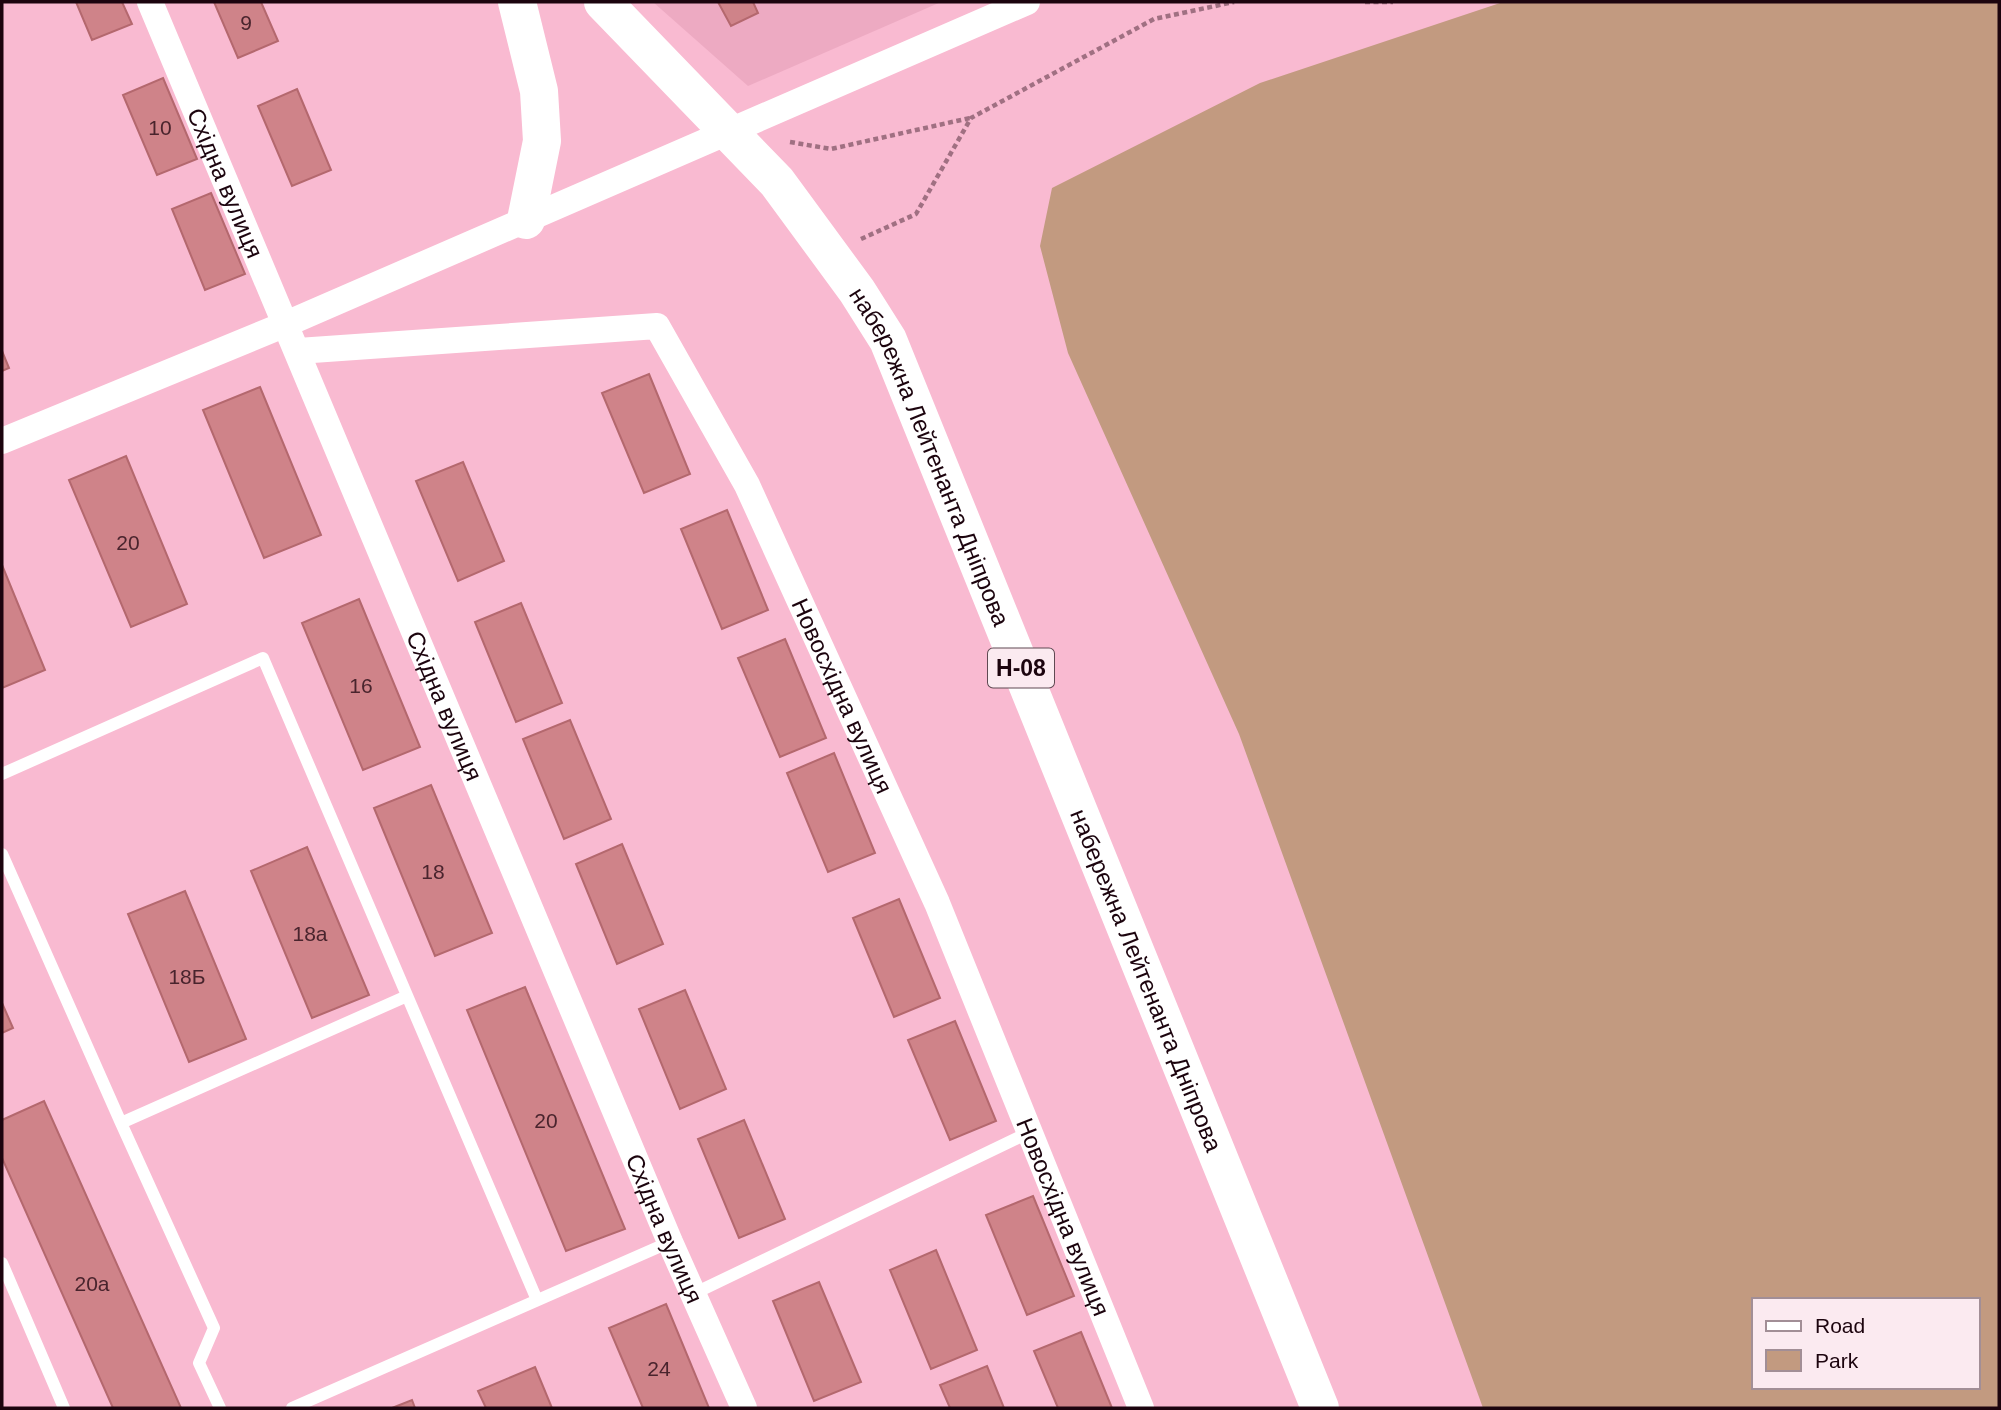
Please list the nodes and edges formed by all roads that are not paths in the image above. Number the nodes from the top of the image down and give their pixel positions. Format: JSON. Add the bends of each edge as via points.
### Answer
{"nodes":[{"id":1,"x":150,"y":2,"type":"edge"},
{"id":2,"x":517,"y":2,"type":"edge"},
{"id":3,"x":603,"y":2,"type":"edge"},
{"id":4,"x":1027,"y":2,"type":"edge"},
{"id":5,"x":726,"y":131,"type":"junction"},
{"id":6,"x":526,"y":220,"type":"junction"},
{"id":7,"x":286,"y":324,"type":"junction"},
{"id":8,"x":298,"y":351,"type":"junction"},
{"id":9,"x":2,"y":441,"type":"edge"},
{"id":10,"x":2,"y":774,"type":"edge"},
{"id":11,"x":2,"y":853,"type":"edge"},
{"id":12,"x":407,"y":996,"type":"junction"},
{"id":13,"x":121,"y":1123,"type":"junction"},
{"id":14,"x":1030,"y":1132,"type":"junction"},
{"id":15,"x":670,"y":1242,"type":"junction"},
{"id":16,"x":2,"y":1263,"type":"edge"},
{"id":17,"x":693,"y":1294,"type":"junction"},
{"id":18,"x":537,"y":1300,"type":"junction"},
{"id":19,"x":64,"y":1408,"type":"edge"},
{"id":20,"x":220,"y":1408,"type":"edge"},
{"id":21,"x":292,"y":1408,"type":"edge"},
{"id":22,"x":744,"y":1408,"type":"edge"},
{"id":23,"x":1141,"y":1408,"type":"edge"},
{"id":24,"x":1320,"y":1408,"type":"edge"}],
"edges":[{"from":1,"to":7,"type":"street","name":"Східна вулиця"},
{"from":2,"to":6,"type":"main road","via":[[538,91],[542,141]]},
{"from":3,"to":5,"type":"main road","name":"набережна Лейтенанта Дніпрова","number":"Н-08"},
{"from":4,"to":5,"type":"street"},
{"from":5,"to":6,"type":"street"},
{"from":5,"to":24,"type":"main road","name":"набережна Лейтенанта Дніпрова","number":"Н-08","via":[[777,182],[888,340]]},
{"from":6,"to":7,"type":"street"},
{"from":7,"to":8,"type":"street","name":"Східна вулиця"},
{"from":7,"to":9,"type":"street"},
{"from":8,"to":14,"type":"street","name":"Новосхідна вулиця","via":[[657,326],[747,485],[937,904]]},
{"from":8,"to":15,"type":"street","name":"Східна вулиця"},
{"from":10,"to":12,"type":"lane","via":[[263,658]]},
{"from":11,"to":13,"type":"lane"},
{"from":12,"to":13,"type":"lane"},
{"from":12,"to":18,"type":"lane"},
{"from":13,"to":20,"type":"lane","via":[[214,1328],[199,1363]]},
{"from":14,"to":17,"type":"lane"},
{"from":14,"to":23,"type":"street","name":"Новосхідна вулиця"},
{"from":15,"to":17,"type":"street","name":"Східна вулиця"},
{"from":15,"to":18,"type":"lane"},
{"from":16,"to":19,"type":"lane"},
{"from":17,"to":22,"type":"street","name":"Східна вулиця"},
{"from":18,"to":21,"type":"lane"}]}
